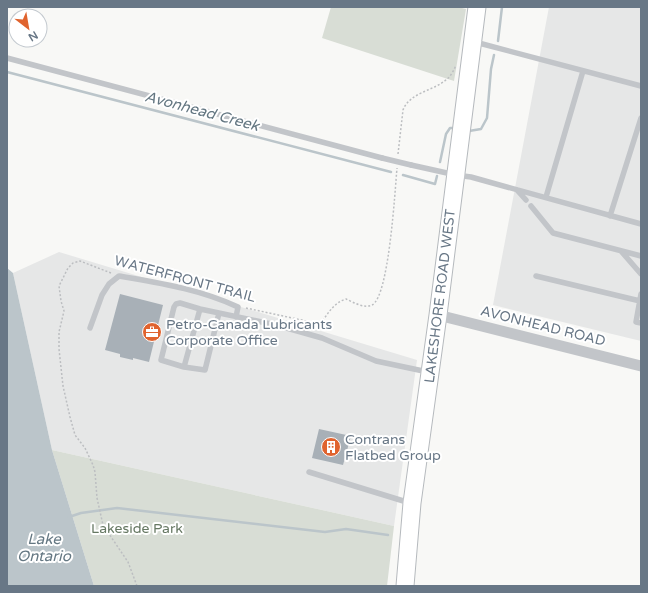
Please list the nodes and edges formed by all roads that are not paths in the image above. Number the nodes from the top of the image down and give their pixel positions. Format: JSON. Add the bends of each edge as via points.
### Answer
{"nodes":[{"id":1,"x":477,"y":7,"type":"edge"},
{"id":2,"x":473,"y":42,"type":"junction"},
{"id":3,"x":7,"y":58,"type":"edge"},
{"id":4,"x":583,"y":71,"type":"junction"},
{"id":5,"x":641,"y":86,"type":"edge"},
{"id":6,"x":641,"y":118,"type":"edge"},
{"id":7,"x":456,"y":175,"type":"junction"},
{"id":8,"x":517,"y":190,"type":"junction"},
{"id":9,"x":546,"y":197,"type":"junction"},
{"id":10,"x":526,"y":200,"type":"dead end"},
{"id":11,"x":531,"y":206,"type":"dead end"},
{"id":12,"x":610,"y":216,"type":"junction"},
{"id":13,"x":641,"y":224,"type":"edge"},
{"id":14,"x":621,"y":251,"type":"junction"},
{"id":15,"x":641,"y":256,"type":"edge"},
{"id":16,"x":641,"y":274,"type":"edge"},
{"id":17,"x":536,"y":276,"type":"dead end"},
{"id":18,"x":641,"y":294,"type":"edge"},
{"id":19,"x":640,"y":302,"type":"junction"},
{"id":20,"x":200,"y":309,"type":"junction"},
{"id":21,"x":219,"y":313,"type":"junction"},
{"id":22,"x":438,"y":315,"type":"junction"},
{"id":23,"x":236,"y":317,"type":"junction"},
{"id":24,"x":641,"y":323,"type":"edge"},
{"id":25,"x":90,"y":328,"type":"dead end"},
{"id":26,"x":641,"y":366,"type":"edge"},
{"id":27,"x":184,"y":367,"type":"junction"},
{"id":28,"x":430,"y":372,"type":"junction"},
{"id":29,"x":309,"y":472,"type":"dead end"},
{"id":30,"x":412,"y":503,"type":"junction"},
{"id":31,"x":404,"y":586,"type":"edge"}],
"edges":[{"from":1,"to":2,"type":"main road","name":"LAKESHORE ROAD WEST"},
{"from":2,"to":4,"type":"lane"},
{"from":2,"to":7,"type":"main road","name":"LAKESHORE ROAD WEST"},
{"from":3,"to":7,"type":"lane","bridge":true,"via":[[382,158]]},
{"from":4,"to":5,"type":"lane"},
{"from":4,"to":9,"type":"lane"},
{"from":6,"to":12,"type":"lane"},
{"from":7,"to":8,"type":"lane"},
{"from":7,"to":22,"type":"main road","name":"LAKESHORE ROAD WEST"},
{"from":8,"to":9,"type":"lane"},
{"from":8,"to":10,"type":"lane"},
{"from":9,"to":12,"type":"lane"},
{"from":11,"to":14,"type":"lane","via":[[553,233]]},
{"from":12,"to":13,"type":"lane"},
{"from":14,"to":15,"type":"lane"},
{"from":14,"to":16,"type":"lane"},
{"from":17,"to":19,"type":"lane"},
{"from":18,"to":19,"type":"lane"},
{"from":19,"to":24,"type":"lane","via":[[636,322]]},
{"from":20,"to":21,"type":"lane"},
{"from":20,"to":27,"type":"lane"},
{"from":20,"to":27,"type":"lane","via":[[180,303],[174,307],[160,360]]},
{"from":21,"to":23,"type":"lane"},
{"from":21,"to":27,"type":"lane","via":[[205,370]]},
{"from":22,"to":26,"type":"street","name":"AVONHEAD ROAD"},
{"from":22,"to":28,"type":"main road","name":"LAKESHORE ROAD WEST"},
{"from":23,"to":25,"type":"lane","name":"WATERFRONT TRAIL","via":[[238,306],[220,298],[172,285],[119,276],[109,284],[102,295]]},
{"from":23,"to":28,"type":"lane","via":[[322,338],[376,361]]},
{"from":28,"to":30,"type":"main road","name":"LAKESHORE ROAD WEST"},
{"from":29,"to":30,"type":"lane"},
{"from":30,"to":31,"type":"main road","name":"LAKESHORE ROAD WEST"}]}
